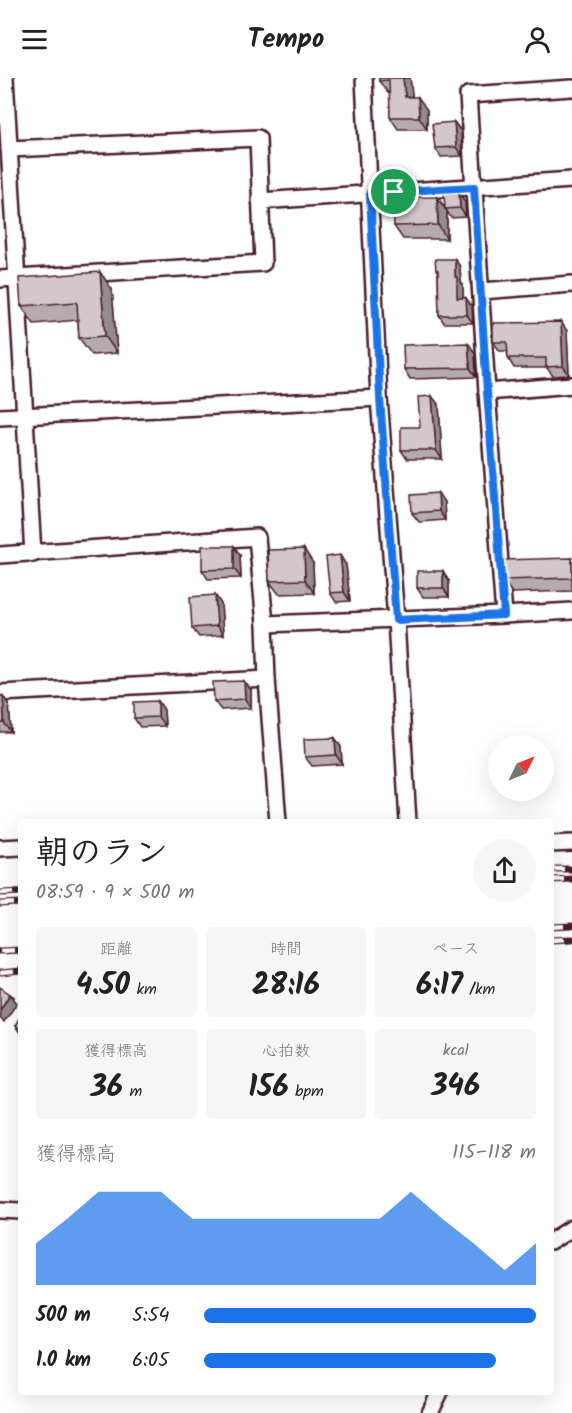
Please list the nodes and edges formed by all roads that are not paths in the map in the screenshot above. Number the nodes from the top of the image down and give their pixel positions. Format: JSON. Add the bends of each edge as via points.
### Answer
{"nodes":[{"id":1,"x":5,"y":78,"type":"edge"},
{"id":2,"x":364,"y":78,"type":"edge"},
{"id":3,"x":572,"y":88,"type":"edge"},
{"id":4,"x":9,"y":149,"type":"junction"},
{"id":5,"x":572,"y":180,"type":"edge"},
{"id":6,"x":474,"y":187,"type":"junction"},
{"id":7,"x":370,"y":193,"type":"junction"},
{"id":8,"x":260,"y":201,"type":"junction"},
{"id":9,"x":17,"y":278,"type":"junction"},
{"id":10,"x":0,"y":279,"type":"edge"},
{"id":11,"x":572,"y":284,"type":"edge"},
{"id":12,"x":481,"y":291,"type":"junction"},
{"id":13,"x":572,"y":385,"type":"edge"},
{"id":14,"x":487,"y":392,"type":"junction"},
{"id":15,"x":380,"y":398,"type":"junction"},
{"id":16,"x":25,"y":416,"type":"junction"},
{"id":17,"x":0,"y":417,"type":"edge"},
{"id":18,"x":33,"y":554,"type":"junction"},
{"id":19,"x":0,"y":555,"type":"edge"},
{"id":20,"x":572,"y":610,"type":"edge"},
{"id":21,"x":504,"y":615,"type":"junction"},
{"id":22,"x":396,"y":620,"type":"junction"},
{"id":23,"x":265,"y":624,"type":"junction"},
{"id":24,"x":267,"y":679,"type":"junction"},
{"id":25,"x":0,"y":693,"type":"edge"},
{"id":26,"x":278,"y":819,"type":"edge"},
{"id":27,"x":408,"y":819,"type":"edge"},
{"id":28,"x":572,"y":843,"type":"edge"},
{"id":29,"x":554,"y":844,"type":"edge"},
{"id":30,"x":18,"y":847,"type":"edge"},
{"id":31,"x":0,"y":848,"type":"edge"},
{"id":32,"x":0,"y":1210,"type":"edge"},
{"id":33,"x":18,"y":1211,"type":"edge"},
{"id":34,"x":572,"y":1228,"type":"edge"},
{"id":35,"x":554,"y":1239,"type":"edge"},
{"id":36,"x":439,"y":1395,"type":"edge"},
{"id":37,"x":430,"y":1413,"type":"edge"}],
"edges":[{"from":1,"to":4,"type":"street"},
{"from":2,"to":7,"type":"street"},
{"from":3,"to":6,"type":"street","via":[[468,95]]},
{"from":4,"to":8,"type":"street","via":[[258,138]]},
{"from":4,"to":9,"type":"street"},
{"from":5,"to":6,"type":"street"},
{"from":6,"to":7,"type":"street"},
{"from":6,"to":12,"type":"street"},
{"from":7,"to":8,"type":"street"},
{"from":7,"to":15,"type":"street"},
{"from":8,"to":9,"type":"street","via":[[263,263]]},
{"from":9,"to":10,"type":"street"},
{"from":9,"to":16,"type":"street"},
{"from":11,"to":12,"type":"street"},
{"from":12,"to":14,"type":"street"},
{"from":13,"to":14,"type":"street"},
{"from":14,"to":21,"type":"street"},
{"from":15,"to":16,"type":"street"},
{"from":15,"to":22,"type":"street"},
{"from":16,"to":17,"type":"street"},
{"from":16,"to":18,"type":"street"},
{"from":18,"to":19,"type":"street"},
{"from":18,"to":23,"type":"street","via":[[257,537]]},
{"from":20,"to":21,"type":"street"},
{"from":21,"to":22,"type":"street"},
{"from":22,"to":23,"type":"street"},
{"from":22,"to":27,"type":"street"},
{"from":23,"to":24,"type":"street"},
{"from":24,"to":25,"type":"street"},
{"from":24,"to":26,"type":"street"},
{"from":28,"to":29,"type":"street"},
{"from":30,"to":31,"type":"street"},
{"from":32,"to":33,"type":"street"},
{"from":34,"to":35,"type":"street"},
{"from":36,"to":37,"type":"street"}]}
